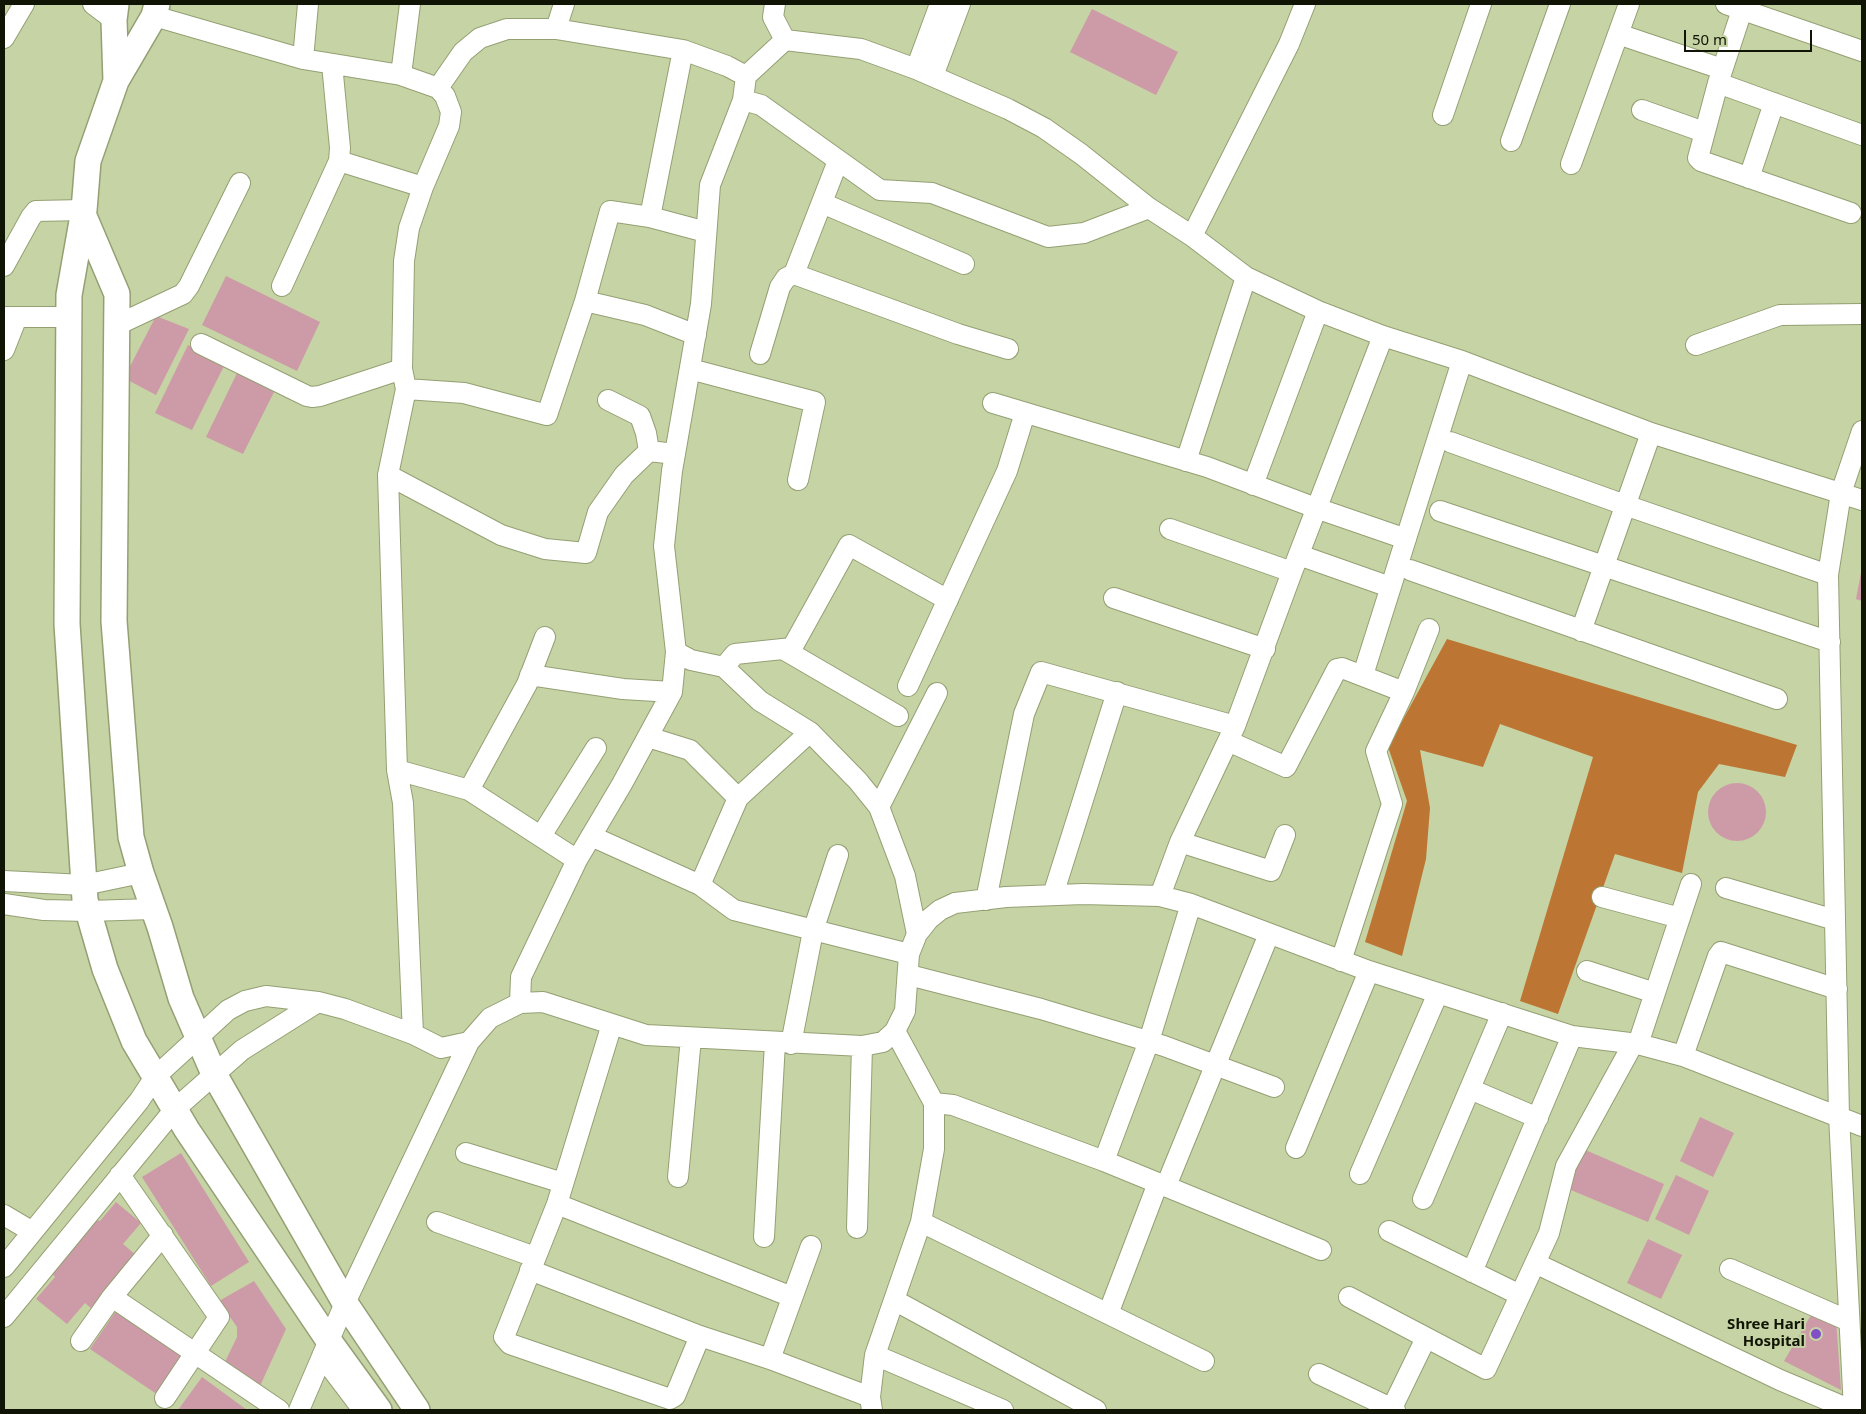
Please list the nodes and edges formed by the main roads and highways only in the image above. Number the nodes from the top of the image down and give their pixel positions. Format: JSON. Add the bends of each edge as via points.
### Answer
{"nodes":[{"id":1,"x":155,"y":10,"type":"edge"},
{"id":2,"x":115,"y":12,"type":"edge"},
{"id":3,"x":116,"y":81,"type":"junction"},
{"id":4,"x":84,"y":212,"type":"junction"},
{"id":5,"x":378,"y":1410,"type":"edge"},
{"id":6,"x":417,"y":1410,"type":"edge"}],
"edges":[{"from":1,"to":3,"type":"main road"},
{"from":2,"to":3,"type":"main road"},
{"from":3,"to":4,"type":"main road","via":[[88,160]]},
{"from":4,"to":5,"type":"main road","via":[[69,295],[67,624],[88,911],[104,969],[134,1042],[326,1349]]},
{"from":4,"to":6,"type":"main road","via":[[117,294],[114,621],[131,837],[141,874],[181,998],[214,1074],[345,1303]]}]}
